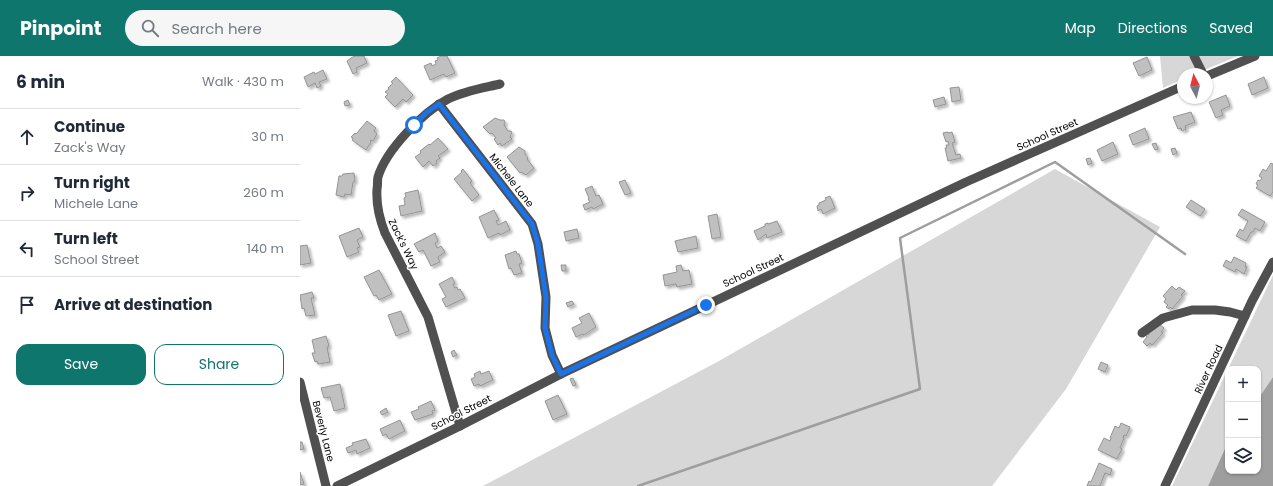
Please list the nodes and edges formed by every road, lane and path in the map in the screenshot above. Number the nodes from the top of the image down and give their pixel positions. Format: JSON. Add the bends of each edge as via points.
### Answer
{"nodes":[{"id":1,"x":1194,"y":56,"type":"edge"},
{"id":2,"x":1254,"y":56,"type":"edge"},
{"id":3,"x":1200,"y":68,"type":"edge"},
{"id":4,"x":1213,"y":73,"type":"edge"},
{"id":5,"x":500,"y":84,"type":"dead end"},
{"id":6,"x":1177,"y":89,"type":"edge"},
{"id":7,"x":439,"y":104,"type":"junction"},
{"id":8,"x":1273,"y":262,"type":"edge"},
{"id":9,"x":1245,"y":316,"type":"junction"},
{"id":10,"x":1142,"y":333,"type":"dead end"},
{"id":11,"x":561,"y":374,"type":"junction"},
{"id":12,"x":300,"y":382,"type":"edge"},
{"id":13,"x":460,"y":426,"type":"junction"},
{"id":14,"x":326,"y":486,"type":"edge"},
{"id":15,"x":337,"y":486,"type":"edge"},
{"id":16,"x":1165,"y":486,"type":"edge"}],
"edges":[{"from":1,"to":3,"type":"street"},
{"from":2,"to":4,"type":"street"},
{"from":5,"to":7,"type":"street","name":"Zack's Way","via":[[460,95]]},
{"from":6,"to":11,"type":"street","name":"School Street","via":[[966,182]]},
{"from":7,"to":11,"type":"street","name":"Michele Lane","via":[[532,224],[538,244],[546,297],[545,328],[552,355]]},
{"from":7,"to":13,"type":"street","name":"Zack's Way","via":[[414,125],[390,154],[378,177],[376,202],[385,234],[428,317]]},
{"from":8,"to":9,"type":"street","name":"River Road"},
{"from":9,"to":10,"type":"street","via":[[1214,310],[1192,310],[1163,318]]},
{"from":9,"to":16,"type":"street","name":"River Road"},
{"from":11,"to":13,"type":"street","name":"School Street"},
{"from":12,"to":14,"type":"street","name":"Beverly Lane"},
{"from":13,"to":15,"type":"street","name":"School Street"}]}
